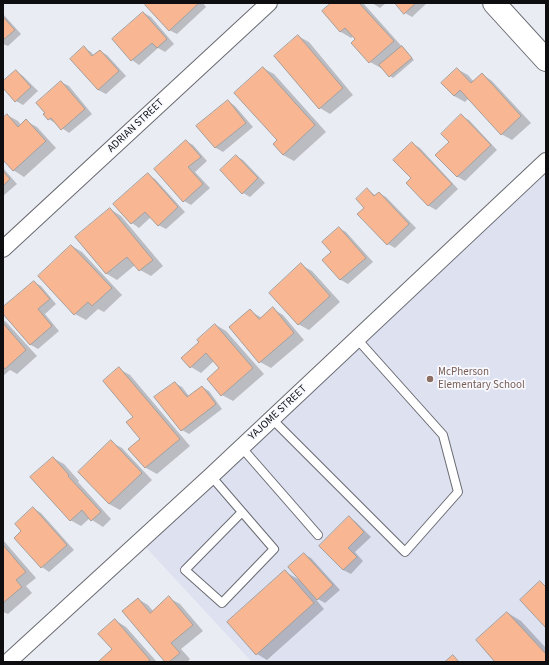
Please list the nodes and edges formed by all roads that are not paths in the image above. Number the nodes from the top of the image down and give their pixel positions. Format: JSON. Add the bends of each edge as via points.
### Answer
{"nodes":[{"id":1,"x":269,"y":3,"type":"edge"},
{"id":2,"x":494,"y":3,"type":"edge"},
{"id":3,"x":546,"y":60,"type":"edge"},
{"id":4,"x":546,"y":161,"type":"edge"},
{"id":5,"x":3,"y":249,"type":"edge"},
{"id":6,"x":356,"y":339,"type":"junction"},
{"id":7,"x":272,"y":419,"type":"junction"},
{"id":8,"x":242,"y":448,"type":"junction"},
{"id":9,"x":211,"y":476,"type":"junction"},
{"id":10,"x":242,"y":512,"type":"junction"},
{"id":11,"x":318,"y":535,"type":"dead end"},
{"id":12,"x":8,"y":662,"type":"edge"}],
"edges":[{"from":1,"to":5,"type":"street","name":"ADRIAN STREET"},
{"from":2,"to":3,"type":"street"},
{"from":4,"to":6,"type":"street","name":"YAJOME STREET"},
{"from":6,"to":7,"type":"street","name":"YAJOME STREET"},
{"from":6,"to":7,"type":"lane","via":[[444,435],[458,492],[405,552]]},
{"from":7,"to":8,"type":"street","name":"YAJOME STREET"},
{"from":8,"to":9,"type":"street","name":"YAJOME STREET"},
{"from":8,"to":11,"type":"lane"},
{"from":9,"to":10,"type":"lane"},
{"from":9,"to":12,"type":"street","name":"YAJOME STREET"},
{"from":10,"to":10,"type":"lane","via":[[274,549],[222,603],[185,570]]}]}
